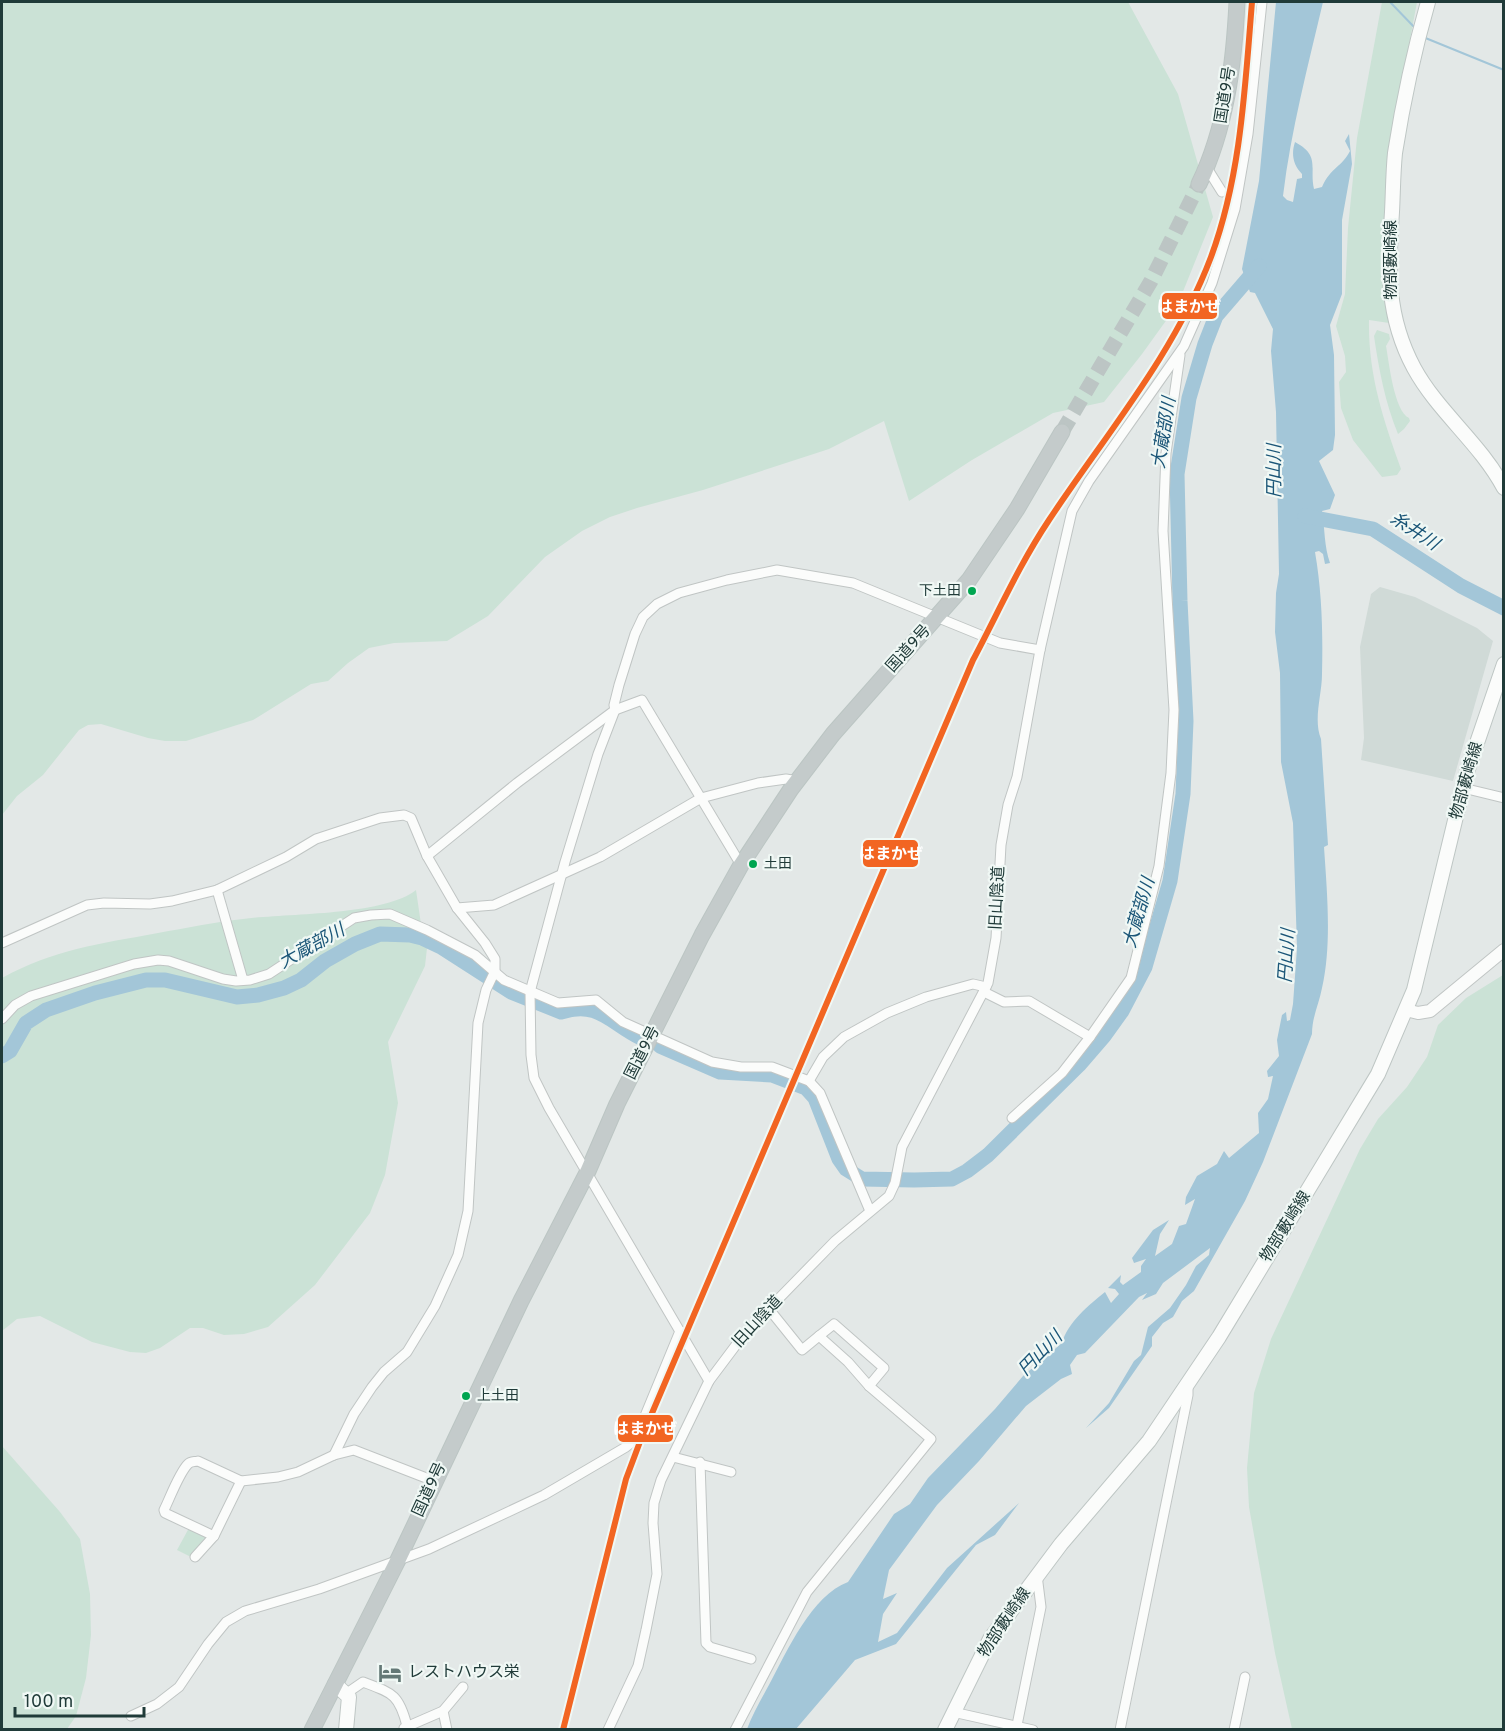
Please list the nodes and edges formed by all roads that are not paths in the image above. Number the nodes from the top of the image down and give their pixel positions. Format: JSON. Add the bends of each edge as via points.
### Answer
{"nodes":[{"id":1,"x":1238,"y":2,"type":"edge"},
{"id":2,"x":1262,"y":2,"type":"edge"},
{"id":3,"x":1428,"y":2,"type":"edge"},
{"id":4,"x":1207,"y":168,"type":"junction"},
{"id":5,"x":1199,"y":184,"type":"tunnel mouth"},
{"id":6,"x":1222,"y":192,"type":"dead end"},
{"id":7,"x":1180,"y":351,"type":"junction"},
{"id":8,"x":1062,"y":432,"type":"tunnel mouth"},
{"id":9,"x":1503,"y":488,"type":"edge"},
{"id":10,"x":938,"y":617,"type":"junction"},
{"id":11,"x":1040,"y":650,"type":"junction"},
{"id":12,"x":1503,"y":664,"type":"edge"},
{"id":13,"x":615,"y":710,"type":"junction"},
{"id":14,"x":798,"y":781,"type":"junction"},
{"id":15,"x":1463,"y":788,"type":"junction"},
{"id":16,"x":701,"y":798,"type":"junction"},
{"id":17,"x":1503,"y":798,"type":"edge"},
{"id":18,"x":428,"y":856,"type":"junction"},
{"id":19,"x":741,"y":865,"type":"junction"},
{"id":20,"x":561,"y":873,"type":"junction"},
{"id":21,"x":217,"y":890,"type":"junction"},
{"id":22,"x":457,"y":908,"type":"junction"},
{"id":23,"x":2,"y":943,"type":"edge"},
{"id":24,"x":1503,"y":950,"type":"edge"},
{"id":25,"x":495,"y":971,"type":"junction"},
{"id":26,"x":243,"y":980,"type":"junction"},
{"id":27,"x":985,"y":990,"type":"junction"},
{"id":28,"x":530,"y":992,"type":"junction"},
{"id":29,"x":1406,"y":1010,"type":"junction"},
{"id":30,"x":2,"y":1019,"type":"edge"},
{"id":31,"x":652,"y":1036,"type":"junction"},
{"id":32,"x":1090,"y":1037,"type":"junction"},
{"id":33,"x":809,"y":1081,"type":"junction"},
{"id":34,"x":1012,"y":1118,"type":"dead end"},
{"id":35,"x":588,"y":1171,"type":"junction"},
{"id":36,"x":870,"y":1211,"type":"junction"},
{"id":37,"x":770,"y":1309,"type":"junction"},
{"id":38,"x":680,"y":1331,"type":"junction"},
{"id":39,"x":819,"y":1336,"type":"junction"},
{"id":40,"x":709,"y":1381,"type":"junction"},
{"id":41,"x":1188,"y":1383,"type":"junction"},
{"id":42,"x":868,"y":1386,"type":"junction"},
{"id":43,"x":334,"y":1455,"type":"junction"},
{"id":44,"x":673,"y":1456,"type":"junction"},
{"id":45,"x":700,"y":1462,"type":"junction"},
{"id":46,"x":731,"y":1472,"type":"dead end"},
{"id":47,"x":241,"y":1481,"type":"junction"},
{"id":48,"x":434,"y":1481,"type":"junction"},
{"id":49,"x":214,"y":1536,"type":"junction"},
{"id":50,"x":195,"y":1557,"type":"dead end"},
{"id":51,"x":397,"y":1562,"type":"junction"},
{"id":52,"x":1037,"y":1575,"type":"junction"},
{"id":53,"x":752,"y":1659,"type":"dead end"},
{"id":54,"x":1245,"y":1677,"type":"dead end"},
{"id":55,"x":464,"y":1688,"type":"dead end"},
{"id":56,"x":341,"y":1689,"type":"junction"},
{"id":57,"x":443,"y":1711,"type":"junction"},
{"id":58,"x":953,"y":1712,"type":"junction"},
{"id":59,"x":131,"y":1716,"type":"dead end"},
{"id":60,"x":404,"y":1728,"type":"edge"},
{"id":61,"x":1016,"y":1728,"type":"edge"},
{"id":62,"x":312,"y":1730,"type":"edge"},
{"id":63,"x":345,"y":1730,"type":"edge"},
{"id":64,"x":447,"y":1730,"type":"edge"},
{"id":65,"x":608,"y":1730,"type":"edge"},
{"id":66,"x":735,"y":1730,"type":"edge"},
{"id":67,"x":945,"y":1730,"type":"edge"},
{"id":68,"x":1033,"y":1730,"type":"edge"},
{"id":69,"x":1120,"y":1730,"type":"edge"},
{"id":70,"x":1234,"y":1730,"type":"edge"}],
"edges":[{"from":1,"to":4,"type":"highway","name":"国道9号","via":[[1223,120]]},
{"from":2,"to":7,"type":"street","name":"旧山陰道","via":[[1248,134],[1235,209],[1212,283]]},
{"from":3,"to":9,"type":"main road","name":"物部藪崎線","via":[[1416,43],[1395,155],[1391,300],[1403,346],[1419,378],[1485,457]]},
{"from":4,"to":5,"type":"highway","name":"国道9号"},
{"from":4,"to":6,"type":"street"},
{"from":7,"to":11,"type":"street","name":"旧山陰道","via":[[1072,511]]},
{"from":7,"to":32,"type":"street","via":[[1166,453],[1162,531],[1174,710],[1170,784],[1159,866],[1131,978]]},
{"from":8,"to":10,"type":"highway","name":"国道9号","via":[[990,550]]},
{"from":10,"to":11,"type":"street","via":[[1000,643]]},
{"from":10,"to":13,"type":"street","via":[[853,583],[777,570],[679,593],[657,604],[643,617],[619,686]]},
{"from":10,"to":14,"type":"highway","name":"国道9号","via":[[833,734]]},
{"from":11,"to":27,"type":"street","name":"旧山陰道","via":[[1001,845],[996,938]]},
{"from":12,"to":15,"type":"main road","name":"物部藪崎線"},
{"from":13,"to":16,"type":"street","via":[[642,700]]},
{"from":13,"to":18,"type":"street"},
{"from":13,"to":20,"type":"street"},
{"from":14,"to":16,"type":"street","via":[[758,783]]},
{"from":14,"to":19,"type":"highway","name":"国道9号"},
{"from":15,"to":17,"type":"street"},
{"from":15,"to":29,"type":"main road","name":"物部藪崎線","via":[[1423,956]]},
{"from":16,"to":19,"type":"street"},
{"from":16,"to":20,"type":"street","via":[[600,857]]},
{"from":18,"to":21,"type":"street","via":[[411,818],[380,818],[316,839],[286,858]]},
{"from":18,"to":22,"type":"street"},
{"from":19,"to":31,"type":"highway","name":"国道9号"},
{"from":20,"to":22,"type":"street","via":[[494,904]]},
{"from":20,"to":28,"type":"street"},
{"from":21,"to":23,"type":"street","via":[[172,902],[87,905]]},
{"from":21,"to":26,"type":"street"},
{"from":22,"to":25,"type":"street","via":[[495,959]]},
{"from":24,"to":29,"type":"street","via":[[1430,1011]]},
{"from":25,"to":26,"type":"street","via":[[475,955],[390,914],[354,918],[269,974]]},
{"from":25,"to":28,"type":"street","via":[[504,980]]},
{"from":25,"to":43,"type":"street","via":[[478,1023],[468,1210],[458,1255],[417,1336],[372,1387]]},
{"from":26,"to":30,"type":"street","via":[[223,979],[158,960],[31,996]]},
{"from":27,"to":32,"type":"street","via":[[1004,1002],[1029,1001]]},
{"from":27,"to":33,"type":"street","via":[[973,984],[887,1013],[844,1037],[823,1057]]},
{"from":27,"to":36,"type":"street","name":"旧山陰道","via":[[902,1147],[889,1196]]},
{"from":28,"to":31,"type":"street","via":[[558,1003],[596,1000],[623,1022]]},
{"from":28,"to":35,"type":"street","via":[[534,1078]]},
{"from":29,"to":41,"type":"main road","name":"物部藪崎線","via":[[1378,1074]]},
{"from":31,"to":33,"type":"street","via":[[712,1062],[772,1067]]},
{"from":31,"to":35,"type":"highway","name":"国道9号","via":[[616,1104]]},
{"from":32,"to":34,"type":"street","via":[[1062,1072]]},
{"from":33,"to":36,"type":"street","via":[[820,1093]]},
{"from":35,"to":38,"type":"street"},
{"from":35,"to":48,"type":"highway","name":"国道9号"},
{"from":36,"to":37,"type":"street","name":"旧山陰道","via":[[835,1241]]},
{"from":37,"to":39,"type":"street","via":[[802,1350]]},
{"from":37,"to":40,"type":"street","name":"旧山陰道","via":[[742,1337]]},
{"from":38,"to":40,"type":"street"},
{"from":38,"to":51,"type":"street","via":[[635,1440],[544,1495]]},
{"from":39,"to":42,"type":"street"},
{"from":39,"to":42,"type":"street","via":[[834,1324],[884,1368]]},
{"from":40,"to":44,"type":"street","name":"旧山陰道"},
{"from":41,"to":52,"type":"main road","name":"物部藪崎線","via":[[1149,1441]]},
{"from":41,"to":69,"type":"street"},
{"from":42,"to":66,"type":"street","via":[[931,1438],[807,1592]]},
{"from":43,"to":47,"type":"street","via":[[298,1472]]},
{"from":43,"to":48,"type":"street","via":[[354,1450]]},
{"from":44,"to":45,"type":"street"},
{"from":44,"to":65,"type":"street","name":"旧山陰道","via":[[654,1503],[657,1574],[638,1666]]},
{"from":45,"to":46,"type":"street"},
{"from":45,"to":53,"type":"street","via":[[706,1643]]},
{"from":47,"to":49,"type":"street"},
{"from":47,"to":49,"type":"street","via":[[194,1461],[188,1465],[164,1510]]},
{"from":48,"to":51,"type":"highway","name":"国道9号"},
{"from":49,"to":50,"type":"street"},
{"from":51,"to":56,"type":"highway","name":"国道9号"},
{"from":51,"to":59,"type":"street","via":[[245,1611],[226,1622],[178,1687],[157,1704]]},
{"from":52,"to":58,"type":"main road","name":"物部藪崎線","via":[[990,1639]]},
{"from":52,"to":61,"type":"street","via":[[1041,1607]]},
{"from":54,"to":70,"type":"street"},
{"from":55,"to":57,"type":"street"},
{"from":56,"to":60,"type":"street","via":[[363,1682],[392,1693],[403,1708]]},
{"from":56,"to":62,"type":"highway","name":"国道9号"},
{"from":56,"to":63,"type":"main road","via":[[350,1702]]},
{"from":57,"to":60,"type":"street"},
{"from":57,"to":64,"type":"street"},
{"from":58,"to":61,"type":"street"},
{"from":58,"to":67,"type":"main road","name":"物部藪崎線"},
{"from":61,"to":68,"type":"street"}]}
